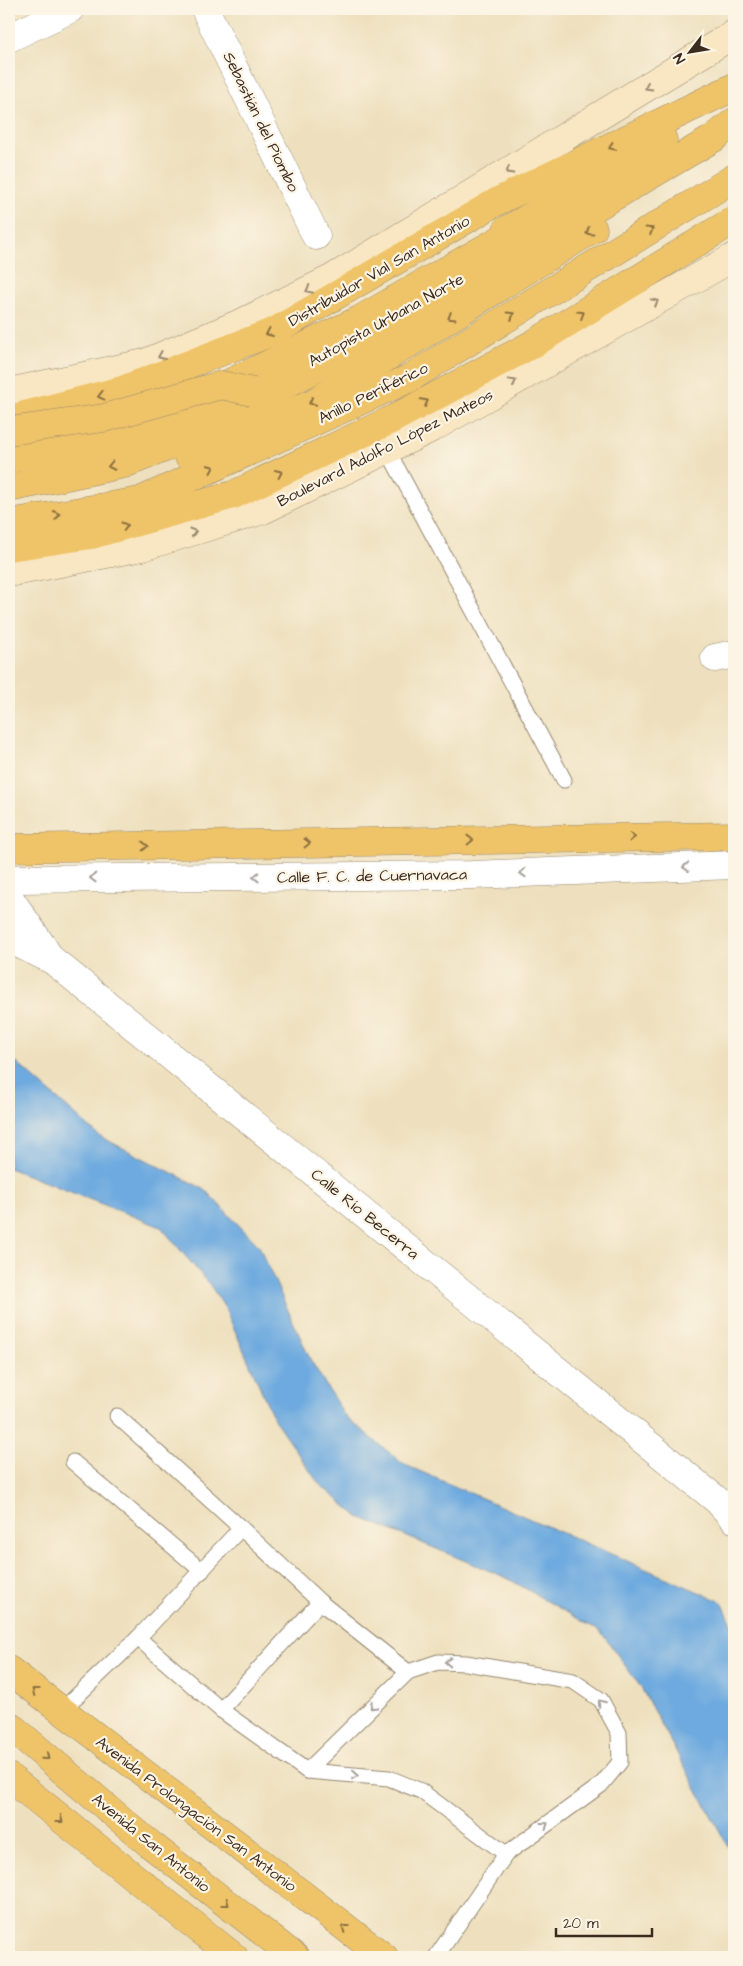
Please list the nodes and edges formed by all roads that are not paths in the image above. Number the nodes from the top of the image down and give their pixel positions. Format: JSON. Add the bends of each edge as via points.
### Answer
{"nodes":[{"id":1,"x":70,"y":9,"type":"edge"},
{"id":2,"x":206,"y":9,"type":"edge"},
{"id":3,"x":734,"y":34,"type":"edge"},
{"id":4,"x":9,"y":38,"type":"edge"},
{"id":5,"x":734,"y":87,"type":"edge"},
{"id":6,"x":734,"y":107,"type":"edge"},
{"id":7,"x":734,"y":114,"type":"edge"},
{"id":8,"x":734,"y":122,"type":"edge"},
{"id":9,"x":734,"y":142,"type":"edge"},
{"id":10,"x":734,"y":178,"type":"edge"},
{"id":11,"x":734,"y":220,"type":"edge"},
{"id":12,"x":316,"y":236,"type":"dead end"},
{"id":13,"x":734,"y":257,"type":"edge"},
{"id":14,"x":221,"y":386,"type":"junction"},
{"id":15,"x":9,"y":392,"type":"edge"},
{"id":16,"x":253,"y":392,"type":"junction"},
{"id":17,"x":9,"y":418,"type":"edge"},
{"id":18,"x":216,"y":422,"type":"junction"},
{"id":19,"x":35,"y":427,"type":"junction"},
{"id":20,"x":9,"y":431,"type":"edge"},
{"id":21,"x":9,"y":443,"type":"edge"},
{"id":22,"x":203,"y":449,"type":"junction"},
{"id":23,"x":387,"y":450,"type":"junction"},
{"id":24,"x":9,"y":454,"type":"edge"},
{"id":25,"x":9,"y":459,"type":"edge"},
{"id":26,"x":9,"y":488,"type":"edge"},
{"id":27,"x":9,"y":505,"type":"edge"},
{"id":28,"x":9,"y":523,"type":"edge"},
{"id":29,"x":9,"y":547,"type":"edge"},
{"id":30,"x":9,"y":573,"type":"edge"},
{"id":31,"x":564,"y":780,"type":"dead end"},
{"id":32,"x":734,"y":836,"type":"edge"},
{"id":33,"x":9,"y":848,"type":"edge"},
{"id":34,"x":734,"y":865,"type":"edge"},
{"id":35,"x":9,"y":879,"type":"edge"},
{"id":36,"x":9,"y":897,"type":"edge"},
{"id":37,"x":9,"y":939,"type":"edge"},
{"id":38,"x":51,"y":959,"type":"junction"},
{"id":39,"x":117,"y":1416,"type":"dead end"},
{"id":40,"x":73,"y":1462,"type":"dead end"},
{"id":41,"x":734,"y":1519,"type":"edge"},
{"id":42,"x":241,"y":1528,"type":"junction"},
{"id":43,"x":202,"y":1571,"type":"junction"},
{"id":44,"x":320,"y":1602,"type":"junction"},
{"id":45,"x":138,"y":1638,"type":"junction"},
{"id":46,"x":9,"y":1670,"type":"edge"},
{"id":47,"x":408,"y":1672,"type":"junction"},
{"id":48,"x":221,"y":1710,"type":"junction"},
{"id":49,"x":61,"y":1711,"type":"junction"},
{"id":50,"x":9,"y":1725,"type":"edge"},
{"id":51,"x":307,"y":1771,"type":"junction"},
{"id":52,"x":9,"y":1777,"type":"edge"},
{"id":53,"x":506,"y":1854,"type":"junction"},
{"id":54,"x":234,"y":1957,"type":"edge"},
{"id":55,"x":295,"y":1957,"type":"edge"},
{"id":56,"x":384,"y":1957,"type":"edge"},
{"id":57,"x":436,"y":1957,"type":"edge"}],
"edges":[{"from":1,"to":4,"type":"street"},
{"from":2,"to":12,"type":"street","name":"Sebastián del Piombo"},
{"from":3,"to":15,"type":"main road","one_way":true,"via":[[333,278],[241,323],[144,363]]},
{"from":5,"to":17,"type":"main road","name":"Distribuidor Vial San Antonio","one_way":true,"via":[[498,202],[275,331],[122,390]]},
{"from":6,"to":14,"type":"main road","via":[[707,115],[421,279]]},
{"from":6,"to":24,"type":"main road","via":[[359,320],[207,394],[128,422]]},
{"from":7,"to":16,"type":"main road","name":"Autopista Urbana Norte","via":[[669,160],[321,357]]},
{"from":8,"to":18,"type":"main road","via":[[714,138],[356,346]]},
{"from":9,"to":22,"type":"main road","one_way":true,"via":[[313,403]]},
{"from":28,"to":10,"type":"main road","name":"Anillo Periférico","one_way":true,"via":[[140,500],[408,379]]},
{"from":29,"to":11,"type":"main road","one_way":true,"via":[[91,535],[233,495],[393,419],[533,344]]},
{"from":23,"to":13,"type":"main road","name":"Boulevard Adolfo López Mateos","one_way":true,"via":[[432,428]]},
{"from":14,"to":16,"type":"main road","bridge":true},
{"from":14,"to":19,"type":"main road","bridge":true,"via":[[104,418]]},
{"from":16,"to":25,"type":"main road","name":"Autopista Urbana Norte","via":[[151,430],[48,454]]},
{"from":18,"to":22,"type":"main road"},
{"from":18,"to":26,"type":"main road","one_way":true,"via":[[139,459]]},
{"from":19,"to":20,"type":"main road","bridge":true},
{"from":19,"to":21,"type":"main road"},
{"from":22,"to":27,"type":"main road","via":[[135,479]]},
{"from":30,"to":23,"type":"main road","name":"Boulevard Adolfo López Mateos","one_way":true,"via":[[142,548],[263,510]]},
{"from":23,"to":31,"type":"lane"},
{"from":33,"to":32,"type":"main road","one_way":true},
{"from":34,"to":35,"type":"street","name":"Calle F. C. de Cuernavaca","one_way":true,"via":[[472,875]]},
{"from":36,"to":38,"type":"street","name":"Calle Río Becerra"},
{"from":37,"to":38,"type":"street"},
{"from":38,"to":41,"type":"street","name":"Calle Río Becerra","via":[[710,1495]]},
{"from":39,"to":42,"type":"lane"},
{"from":40,"to":43,"type":"lane"},
{"from":42,"to":43,"type":"lane"},
{"from":42,"to":44,"type":"lane"},
{"from":43,"to":45,"type":"lane"},
{"from":44,"to":47,"type":"lane"},
{"from":44,"to":48,"type":"lane"},
{"from":45,"to":48,"type":"lane"},
{"from":45,"to":49,"type":"lane"},
{"from":49,"to":46,"type":"main road","name":"Avenida Prolongación San Antonio","one_way":true},
{"from":47,"to":51,"type":"lane","one_way":true},
{"from":53,"to":47,"type":"lane","one_way":true,"via":[[601,1785],[620,1762],[619,1733],[601,1700],[572,1681],[466,1663],[438,1662]]},
{"from":48,"to":51,"type":"lane"},
{"from":56,"to":49,"type":"main road","name":"Avenida Prolongación San Antonio","one_way":true},
{"from":50,"to":55,"type":"main road","name":"Avenida San Antonio","one_way":true,"via":[[151,1845]]},
{"from":51,"to":53,"type":"lane","one_way":true,"via":[[389,1778],[421,1791]]},
{"from":52,"to":54,"type":"main road","one_way":true},
{"from":53,"to":57,"type":"lane"}]}
